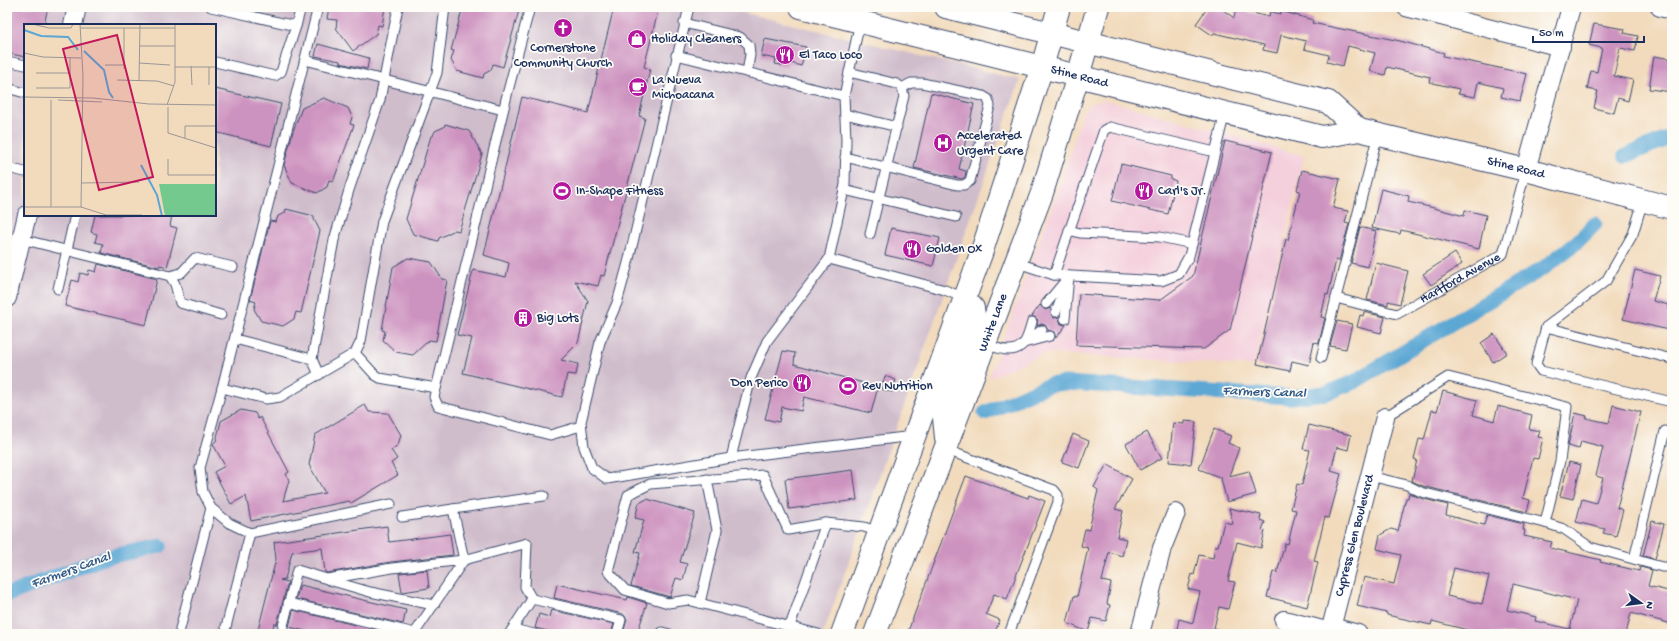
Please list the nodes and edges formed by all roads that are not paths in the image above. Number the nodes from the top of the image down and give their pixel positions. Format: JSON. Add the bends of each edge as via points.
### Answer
{"nodes":[{"id":1,"x":77,"y":7,"type":"edge"},
{"id":2,"x":211,"y":7,"type":"edge"},
{"id":3,"x":301,"y":7,"type":"edge"},
{"id":4,"x":318,"y":7,"type":"edge"},
{"id":5,"x":398,"y":7,"type":"edge"},
{"id":6,"x":445,"y":7,"type":"edge"},
{"id":7,"x":530,"y":7,"type":"edge"},
{"id":8,"x":689,"y":7,"type":"edge"},
{"id":9,"x":801,"y":7,"type":"edge"},
{"id":10,"x":946,"y":7,"type":"edge"},
{"id":11,"x":1059,"y":7,"type":"edge"},
{"id":12,"x":1098,"y":7,"type":"edge"},
{"id":13,"x":1406,"y":7,"type":"edge"},
{"id":14,"x":1571,"y":7,"type":"edge"},
{"id":15,"x":1660,"y":7,"type":"edge"},
{"id":16,"x":1672,"y":10,"type":"edge"},
{"id":17,"x":860,"y":22,"type":"junction"},
{"id":18,"x":684,"y":23,"type":"junction"},
{"id":19,"x":73,"y":24,"type":"edge"},
{"id":20,"x":296,"y":26,"type":"junction"},
{"id":21,"x":1052,"y":33,"type":"junction"},
{"id":22,"x":1088,"y":42,"type":"junction"},
{"id":23,"x":1561,"y":47,"type":"junction"},
{"id":24,"x":676,"y":55,"type":"junction"},
{"id":25,"x":305,"y":60,"type":"junction"},
{"id":26,"x":7,"y":61,"type":"edge"},
{"id":27,"x":216,"y":62,"type":"edge"},
{"id":28,"x":24,"y":65,"type":"edge"},
{"id":29,"x":1042,"y":67,"type":"junction"},
{"id":30,"x":746,"y":72,"type":"junction"},
{"id":31,"x":849,"y":72,"type":"junction"},
{"id":32,"x":1078,"y":76,"type":"junction"},
{"id":33,"x":385,"y":79,"type":"junction"},
{"id":34,"x":7,"y":88,"type":"edge"},
{"id":35,"x":902,"y":88,"type":"junction"},
{"id":36,"x":431,"y":91,"type":"junction"},
{"id":37,"x":24,"y":93,"type":"edge"},
{"id":38,"x":844,"y":96,"type":"junction"},
{"id":39,"x":503,"y":110,"type":"junction"},
{"id":40,"x":1225,"y":112,"type":"junction"},
{"id":41,"x":845,"y":114,"type":"junction"},
{"id":42,"x":897,"y":126,"type":"junction"},
{"id":43,"x":1368,"y":132,"type":"junction"},
{"id":44,"x":1215,"y":152,"type":"junction"},
{"id":45,"x":846,"y":157,"type":"junction"},
{"id":46,"x":887,"y":167,"type":"junction"},
{"id":47,"x":7,"y":168,"type":"edge"},
{"id":48,"x":1526,"y":170,"type":"junction"},
{"id":49,"x":24,"y":172,"type":"edge"},
{"id":50,"x":844,"y":190,"type":"junction"},
{"id":51,"x":879,"y":198,"type":"junction"},
{"id":52,"x":1643,"y":200,"type":"junction"},
{"id":53,"x":1672,"y":208,"type":"edge"},
{"id":54,"x":27,"y":216,"type":"edge"},
{"id":55,"x":75,"y":216,"type":"edge"},
{"id":56,"x":956,"y":217,"type":"dead end"},
{"id":57,"x":1069,"y":230,"type":"junction"},
{"id":58,"x":870,"y":234,"type":"dead end"},
{"id":59,"x":21,"y":239,"type":"junction"},
{"id":60,"x":1192,"y":244,"type":"junction"},
{"id":61,"x":66,"y":250,"type":"junction"},
{"id":62,"x":829,"y":259,"type":"junction"},
{"id":63,"x":1015,"y":262,"type":"junction"},
{"id":64,"x":11,"y":263,"type":"edge"},
{"id":65,"x":234,"y":267,"type":"dead end"},
{"id":66,"x":1054,"y":275,"type":"junction"},
{"id":67,"x":170,"y":276,"type":"junction"},
{"id":68,"x":1069,"y":276,"type":"junction"},
{"id":69,"x":58,"y":289,"type":"dead end"},
{"id":70,"x":7,"y":298,"type":"edge"},
{"id":71,"x":964,"y":298,"type":"junction"},
{"id":72,"x":1336,"y":298,"type":"junction"},
{"id":73,"x":1046,"y":304,"type":"dead end"},
{"id":74,"x":1056,"y":312,"type":"dead end"},
{"id":75,"x":221,"y":315,"type":"dead end"},
{"id":76,"x":1065,"y":319,"type":"dead end"},
{"id":77,"x":1032,"y":322,"type":"dead end"},
{"id":78,"x":1546,"y":327,"type":"junction"},
{"id":79,"x":1042,"y":330,"type":"dead end"},
{"id":80,"x":1050,"y":336,"type":"dead end"},
{"id":81,"x":235,"y":339,"type":"junction"},
{"id":82,"x":984,"y":343,"type":"junction"},
{"id":83,"x":1024,"y":343,"type":"junction"},
{"id":84,"x":355,"y":353,"type":"junction"},
{"id":85,"x":1320,"y":358,"type":"dead end"},
{"id":86,"x":312,"y":359,"type":"junction"},
{"id":87,"x":1672,"y":359,"type":"edge"},
{"id":88,"x":319,"y":375,"type":"junction"},
{"id":89,"x":222,"y":388,"type":"junction"},
{"id":90,"x":436,"y":388,"type":"junction"},
{"id":91,"x":1672,"y":402,"type":"edge"},
{"id":92,"x":1385,"y":417,"type":"joint"},
{"id":93,"x":581,"y":426,"type":"junction"},
{"id":94,"x":1665,"y":431,"type":"dead end"},
{"id":95,"x":913,"y":436,"type":"junction"},
{"id":96,"x":945,"y":446,"type":"junction"},
{"id":97,"x":731,"y":458,"type":"junction"},
{"id":98,"x":1370,"y":476,"type":"junction"},
{"id":99,"x":707,"y":479,"type":"junction"},
{"id":100,"x":544,"y":496,"type":"dead end"},
{"id":101,"x":390,"y":504,"type":"dead end"},
{"id":102,"x":211,"y":508,"type":"junction"},
{"id":103,"x":453,"y":509,"type":"junction"},
{"id":104,"x":1176,"y":513,"type":"dead end"},
{"id":105,"x":402,"y":517,"type":"dead end"},
{"id":106,"x":826,"y":523,"type":"junction"},
{"id":107,"x":1545,"y":523,"type":"junction"},
{"id":108,"x":879,"y":532,"type":"junction"},
{"id":109,"x":250,"y":533,"type":"junction"},
{"id":110,"x":1634,"y":559,"type":"junction"},
{"id":111,"x":464,"y":560,"type":"junction"},
{"id":112,"x":1672,"y":567,"type":"edge"},
{"id":113,"x":327,"y":579,"type":"junction"},
{"id":114,"x":532,"y":599,"type":"junction"},
{"id":115,"x":288,"y":603,"type":"junction"},
{"id":116,"x":700,"y":603,"type":"junction"},
{"id":117,"x":434,"y":605,"type":"junction"},
{"id":118,"x":1284,"y":620,"type":"dead end"},
{"id":119,"x":790,"y":626,"type":"junction"},
{"id":120,"x":226,"y":627,"type":"dead end"},
{"id":121,"x":1331,"y":627,"type":"junction"},
{"id":122,"x":180,"y":629,"type":"dead end"},
{"id":123,"x":511,"y":631,"type":"edge"},
{"id":124,"x":283,"y":633,"type":"edge"},
{"id":125,"x":415,"y":633,"type":"edge"},
{"id":126,"x":534,"y":634,"type":"edge"},
{"id":127,"x":617,"y":634,"type":"edge"},
{"id":128,"x":818,"y":634,"type":"edge"},
{"id":129,"x":842,"y":634,"type":"edge"},
{"id":130,"x":875,"y":634,"type":"edge"},
{"id":131,"x":1009,"y":634,"type":"edge"},
{"id":132,"x":1140,"y":634,"type":"edge"},
{"id":133,"x":1358,"y":634,"type":"edge"}],
"edges":[{"from":1,"to":19,"type":"street"},
{"from":2,"to":20,"type":"lane"},
{"from":3,"to":20,"type":"lane"},
{"from":4,"to":25,"type":"lane"},
{"from":5,"to":33,"type":"lane"},
{"from":6,"to":36,"type":"lane","via":[[437,73]]},
{"from":7,"to":39,"type":"lane"},
{"from":8,"to":18,"type":"lane"},
{"from":9,"to":17,"type":"main road","name":"Stine Road"},
{"from":10,"to":21,"type":"main road","name":"Stine Road"},
{"from":11,"to":21,"type":"main road"},
{"from":12,"to":22,"type":"main road","name":"White Lane"},
{"from":13,"to":23,"type":"street"},
{"from":14,"to":23,"type":"street","name":"Hartford Avenue"},
{"from":15,"to":16,"type":"street"},
{"from":17,"to":29,"type":"main road","name":"Stine Road"},
{"from":17,"to":31,"type":"lane"},
{"from":18,"to":24,"type":"lane"},
{"from":18,"to":30,"type":"lane","via":[[740,37],[749,45],[750,55]]},
{"from":20,"to":27,"type":"lane","via":[[281,72],[275,76]]},
{"from":21,"to":22,"type":"main road","name":"Stine Road"},
{"from":21,"to":29,"type":"main road"},
{"from":22,"to":32,"type":"main road","name":"White Lane"},
{"from":22,"to":43,"type":"main road","name":"Stine Road","via":[[1328,102]]},
{"from":23,"to":48,"type":"street","name":"Hartford Avenue"},
{"from":24,"to":30,"type":"lane"},
{"from":24,"to":93,"type":"lane","via":[[628,263],[617,303],[600,342]]},
{"from":25,"to":33,"type":"lane"},
{"from":25,"to":81,"type":"lane"},
{"from":26,"to":28,"type":"lane"},
{"from":29,"to":32,"type":"main road","name":"Stine Road"},
{"from":29,"to":71,"type":"main road"},
{"from":30,"to":38,"type":"lane"},
{"from":31,"to":35,"type":"lane","via":[[897,84]]},
{"from":31,"to":38,"type":"lane"},
{"from":32,"to":40,"type":"main road","name":"Stine Road"},
{"from":32,"to":63,"type":"main road","name":"White Lane","via":[[1042,193]]},
{"from":33,"to":36,"type":"lane"},
{"from":33,"to":86,"type":"lane","via":[[334,240]]},
{"from":34,"to":37,"type":"lane"},
{"from":35,"to":42,"type":"lane","via":[[904,96]]},
{"from":35,"to":46,"type":"lane","via":[[911,83],[922,83],[983,96],[988,99],[990,106],[970,182],[964,186]]},
{"from":36,"to":39,"type":"lane"},
{"from":36,"to":84,"type":"lane","via":[[382,221],[361,341]]},
{"from":38,"to":41,"type":"lane"},
{"from":39,"to":90,"type":"lane"},
{"from":40,"to":43,"type":"main road","name":"Stine Road","via":[[1322,137]]},
{"from":40,"to":44,"type":"lane"},
{"from":41,"to":42,"type":"lane"},
{"from":41,"to":45,"type":"lane"},
{"from":42,"to":46,"type":"lane"},
{"from":43,"to":48,"type":"main road","name":"Stine Road"},
{"from":43,"to":72,"type":"lane"},
{"from":44,"to":57,"type":"lane","via":[[1110,127],[1104,130]]},
{"from":44,"to":60,"type":"lane"},
{"from":45,"to":46,"type":"lane"},
{"from":45,"to":50,"type":"lane"},
{"from":46,"to":51,"type":"lane"},
{"from":47,"to":49,"type":"lane"},
{"from":48,"to":52,"type":"main road","name":"Stine Road"},
{"from":48,"to":72,"type":"lane","name":"Hartford Avenue","via":[[1504,254],[1397,314]]},
{"from":50,"to":51,"type":"lane"},
{"from":50,"to":62,"type":"lane"},
{"from":51,"to":56,"type":"lane"},
{"from":51,"to":58,"type":"lane"},
{"from":52,"to":53,"type":"main road","name":"Stine Road"},
{"from":52,"to":78,"type":"lane","via":[[1632,234],[1606,281]]},
{"from":54,"to":59,"type":"street"},
{"from":55,"to":61,"type":"lane"},
{"from":57,"to":60,"type":"lane","via":[[1080,233],[1160,238]]},
{"from":57,"to":66,"type":"lane"},
{"from":59,"to":61,"type":"lane"},
{"from":59,"to":64,"type":"street"},
{"from":60,"to":68,"type":"lane","via":[[1189,256],[1179,274],[1161,281]]},
{"from":61,"to":67,"type":"lane"},
{"from":61,"to":69,"type":"lane"},
{"from":62,"to":71,"type":"lane","via":[[945,290]]},
{"from":62,"to":97,"type":"lane","via":[[767,341],[751,378]]},
{"from":63,"to":66,"type":"lane"},
{"from":63,"to":82,"type":"main road","name":"White Lane"},
{"from":64,"to":70,"type":"street"},
{"from":65,"to":67,"type":"lane","via":[[195,258],[181,273]]},
{"from":66,"to":68,"type":"lane"},
{"from":67,"to":75,"type":"lane","via":[[180,303]]},
{"from":68,"to":73,"type":"lane"},
{"from":68,"to":74,"type":"lane"},
{"from":68,"to":76,"type":"lane"},
{"from":71,"to":95,"type":"main road"},
{"from":71,"to":96,"type":"main road","via":[[973,308],[975,322],[943,408]]},
{"from":72,"to":85,"type":"lane"},
{"from":77,"to":83,"type":"lane"},
{"from":78,"to":87,"type":"lane"},
{"from":78,"to":91,"type":"lane","via":[[1536,359],[1540,371]]},
{"from":79,"to":83,"type":"lane"},
{"from":80,"to":83,"type":"lane"},
{"from":81,"to":86,"type":"lane"},
{"from":81,"to":89,"type":"lane"},
{"from":82,"to":83,"type":"lane","via":[[1012,350]]},
{"from":82,"to":96,"type":"main road","name":"White Lane"},
{"from":84,"to":88,"type":"lane"},
{"from":84,"to":90,"type":"lane","via":[[380,378]]},
{"from":86,"to":88,"type":"lane"},
{"from":88,"to":89,"type":"lane","via":[[280,397],[266,399]]},
{"from":89,"to":102,"type":"lane","via":[[200,468],[203,492]]},
{"from":90,"to":93,"type":"lane","via":[[434,397],[438,406],[550,435]]},
{"from":92,"to":98,"type":"street","name":"Cypress Glen Boulevard"},
{"from":92,"to":107,"type":"lane","via":[[1448,377],[1567,407],[1560,461]]},
{"from":93,"to":97,"type":"lane","via":[[584,447],[592,468],[607,480]]},
{"from":94,"to":110,"type":"lane"},
{"from":95,"to":97,"type":"lane"},
{"from":95,"to":108,"type":"main road"},
{"from":96,"to":130,"type":"main road","name":"White Lane"},
{"from":96,"to":131,"type":"lane","via":[[1054,490],[1058,495],[1058,502]]},
{"from":98,"to":107,"type":"lane","via":[[1407,485],[1421,492]]},
{"from":98,"to":121,"type":"street","name":"Cypress Glen Boulevard"},
{"from":99,"to":106,"type":"lane","via":[[763,474],[788,530]]},
{"from":99,"to":116,"type":"lane","via":[[717,530]]},
{"from":99,"to":116,"type":"lane","via":[[650,484],[628,495],[608,571],[625,590],[668,602],[688,600]]},
{"from":100,"to":103,"type":"lane"},
{"from":101,"to":109,"type":"lane"},
{"from":102,"to":109,"type":"lane","via":[[229,523]]},
{"from":102,"to":122,"type":"lane"},
{"from":103,"to":105,"type":"lane"},
{"from":103,"to":111,"type":"lane"},
{"from":104,"to":132,"type":"street","via":[[1162,548]]},
{"from":106,"to":108,"type":"lane","via":[[864,527]]},
{"from":106,"to":119,"type":"lane"},
{"from":107,"to":110,"type":"lane","via":[[1564,529],[1590,547]]},
{"from":108,"to":129,"type":"main road"},
{"from":109,"to":120,"type":"lane"},
{"from":110,"to":112,"type":"lane","via":[[1662,567]]},
{"from":111,"to":113,"type":"lane"},
{"from":111,"to":114,"type":"lane","via":[[526,544],[525,587]]},
{"from":111,"to":117,"type":"lane"},
{"from":113,"to":115,"type":"lane","via":[[297,570]]},
{"from":113,"to":117,"type":"lane","via":[[370,592]]},
{"from":114,"to":123,"type":"lane"},
{"from":114,"to":127,"type":"lane","via":[[621,620]]},
{"from":115,"to":124,"type":"lane"},
{"from":115,"to":125,"type":"lane"},
{"from":116,"to":119,"type":"lane"},
{"from":117,"to":125,"type":"lane"},
{"from":118,"to":121,"type":"street","via":[[1330,632]]},
{"from":119,"to":128,"type":"lane"},
{"from":121,"to":133,"type":"street"},
{"from":123,"to":126,"type":"lane"}]}
